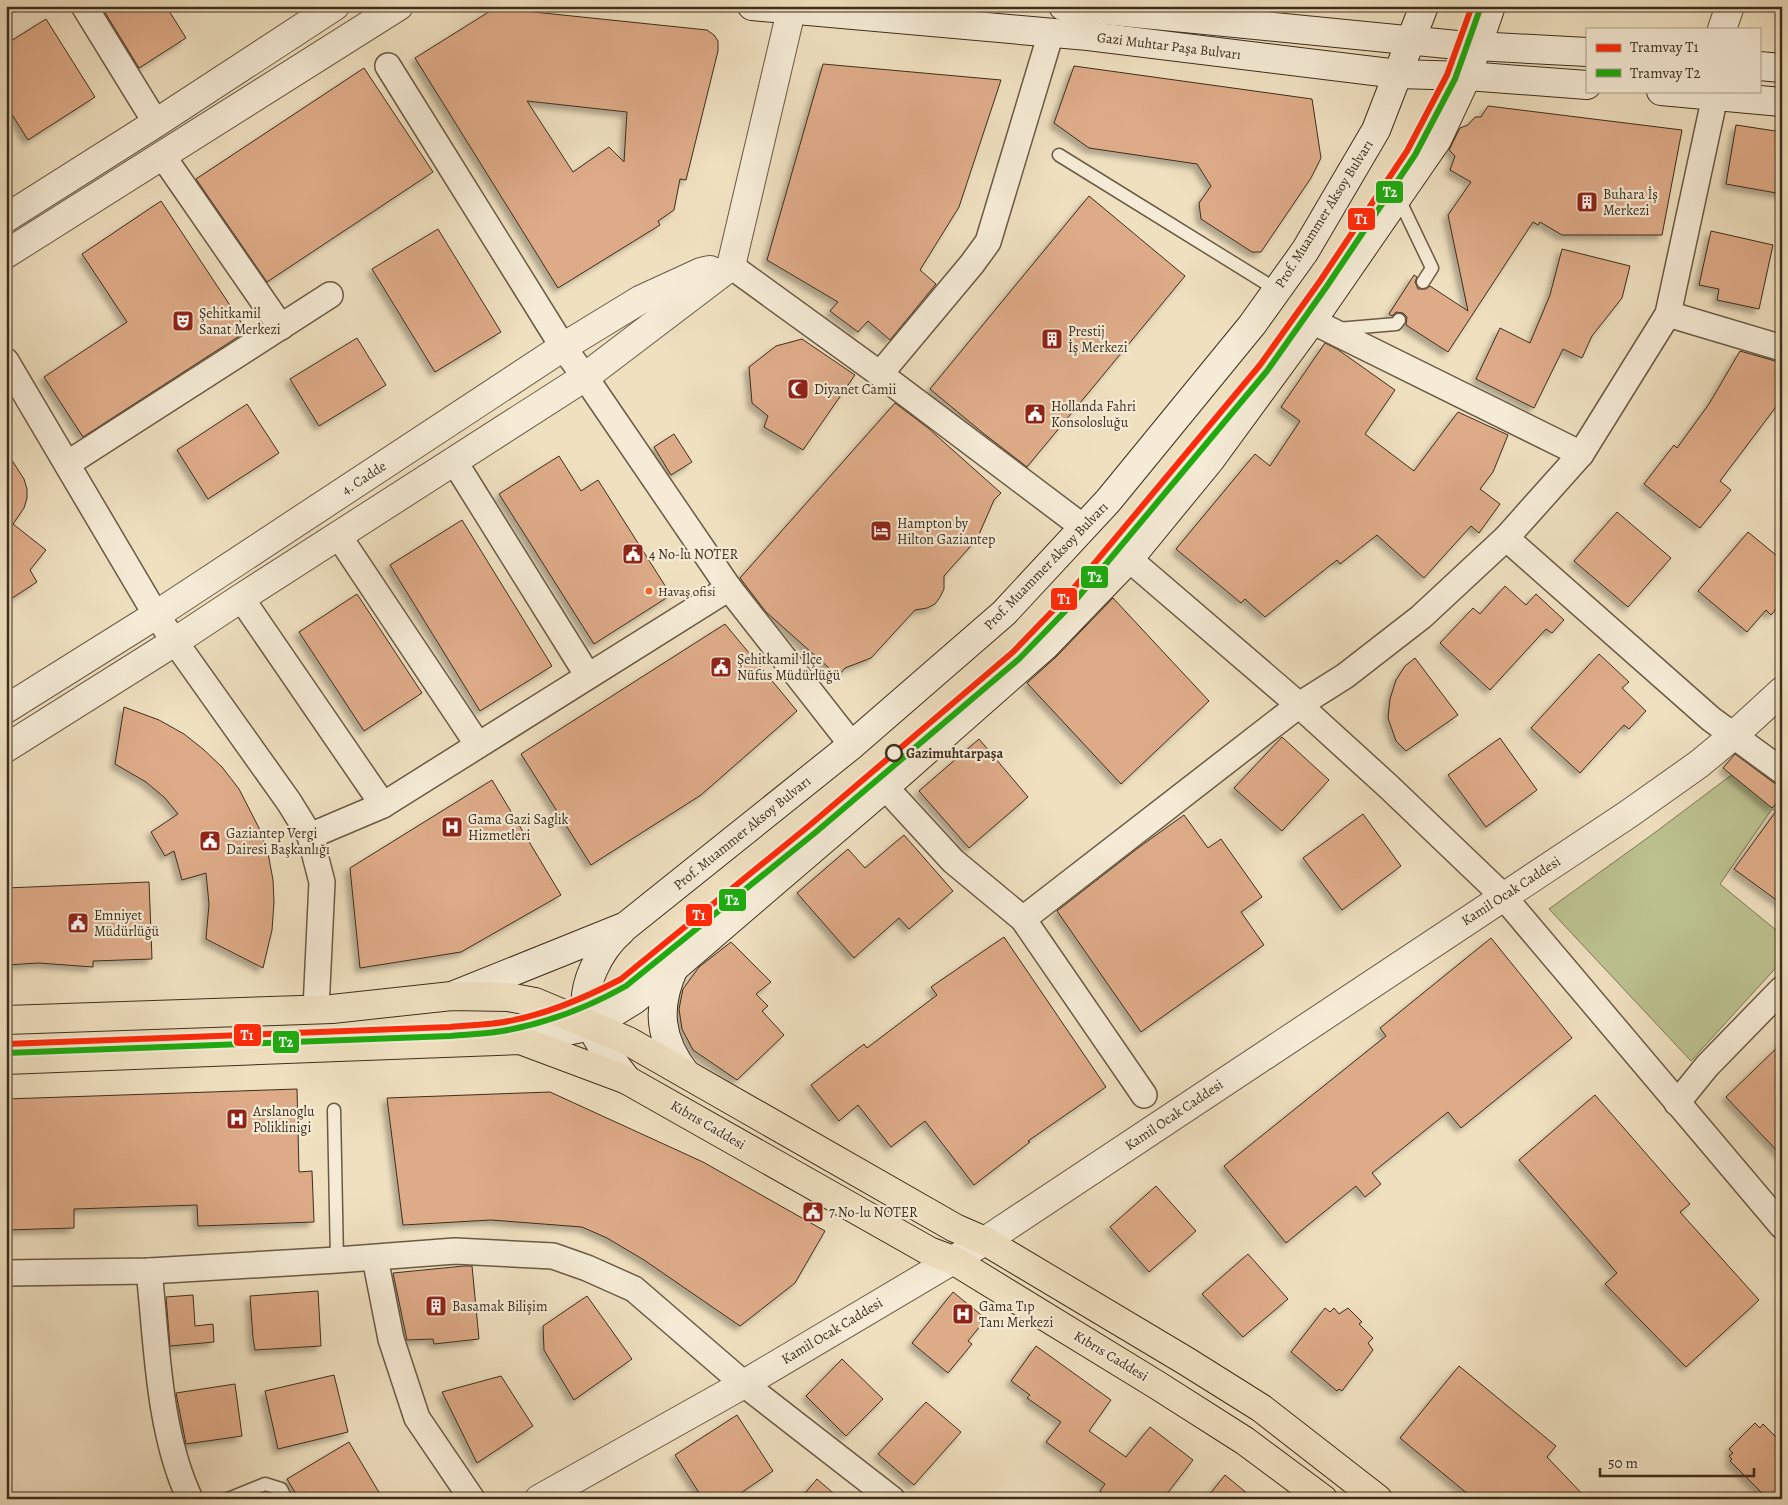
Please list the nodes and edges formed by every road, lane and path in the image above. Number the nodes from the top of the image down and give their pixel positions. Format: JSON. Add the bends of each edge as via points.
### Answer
{"nodes":[{"id":1,"x":84,"y":6,"type":"edge"},
{"id":2,"x":335,"y":6,"type":"edge"},
{"id":3,"x":399,"y":6,"type":"edge"},
{"id":4,"x":752,"y":6,"type":"edge"},
{"id":5,"x":1064,"y":6,"type":"edge"},
{"id":6,"x":1424,"y":6,"type":"edge"},
{"id":7,"x":1492,"y":6,"type":"edge"},
{"id":8,"x":1730,"y":6,"type":"edge"},
{"id":9,"x":791,"y":11,"type":"junction"},
{"id":10,"x":1722,"y":28,"type":"edge"},
{"id":11,"x":1051,"y":33,"type":"junction"},
{"id":12,"x":1411,"y":41,"type":"junction"},
{"id":13,"x":1477,"y":47,"type":"junction"},
{"id":14,"x":1586,"y":52,"type":"edge"},
{"id":15,"x":388,"y":66,"type":"dead end"},
{"id":16,"x":1760,"y":66,"type":"edge"},
{"id":17,"x":1782,"y":68,"type":"edge"},
{"id":18,"x":1398,"y":74,"type":"junction"},
{"id":19,"x":1467,"y":76,"type":"junction"},
{"id":20,"x":1586,"y":85,"type":"edge"},
{"id":21,"x":1672,"y":92,"type":"edge"},
{"id":22,"x":1715,"y":96,"type":"junction"},
{"id":23,"x":1782,"y":102,"type":"edge"},
{"id":24,"x":156,"y":123,"type":"junction"},
{"id":25,"x":162,"y":155,"type":"junction"},
{"id":26,"x":1059,"y":155,"type":"dead end"},
{"id":27,"x":1398,"y":197,"type":"junction"},
{"id":28,"x":6,"y":218,"type":"edge"},
{"id":29,"x":6,"y":254,"type":"edge"},
{"id":30,"x":731,"y":266,"type":"junction"},
{"id":31,"x":1424,"y":282,"type":"dead end"},
{"id":32,"x":1277,"y":290,"type":"junction"},
{"id":33,"x":330,"y":295,"type":"dead end"},
{"id":34,"x":1668,"y":314,"type":"junction"},
{"id":35,"x":1399,"y":320,"type":"dead end"},
{"id":36,"x":1321,"y":325,"type":"junction"},
{"id":37,"x":281,"y":326,"type":"junction"},
{"id":38,"x":562,"y":347,"type":"junction"},
{"id":39,"x":1782,"y":348,"type":"edge"},
{"id":40,"x":6,"y":361,"type":"edge"},
{"id":41,"x":880,"y":374,"type":"junction"},
{"id":42,"x":586,"y":377,"type":"junction"},
{"id":43,"x":1581,"y":454,"type":"junction"},
{"id":44,"x":454,"y":461,"type":"junction"},
{"id":45,"x":67,"y":464,"type":"junction"},
{"id":46,"x":1083,"y":527,"type":"junction"},
{"id":47,"x":338,"y":536,"type":"junction"},
{"id":48,"x":1506,"y":538,"type":"junction"},
{"id":49,"x":1129,"y":558,"type":"junction"},
{"id":50,"x":729,"y":588,"type":"junction"},
{"id":51,"x":241,"y":598,"type":"junction"},
{"id":52,"x":156,"y":615,"type":"junction"},
{"id":53,"x":176,"y":641,"type":"junction"},
{"id":54,"x":588,"y":676,"type":"junction"},
{"id":55,"x":1782,"y":691,"type":"edge"},
{"id":56,"x":1299,"y":705,"type":"junction"},
{"id":57,"x":6,"y":710,"type":"edge"},
{"id":58,"x":1734,"y":735,"type":"junction"},
{"id":59,"x":478,"y":745,"type":"junction"},
{"id":60,"x":852,"y":745,"type":"junction"},
{"id":61,"x":6,"y":748,"type":"edge"},
{"id":62,"x":1782,"y":771,"type":"edge"},
{"id":63,"x":885,"y":787,"type":"junction"},
{"id":64,"x":383,"y":804,"type":"junction"},
{"id":65,"x":310,"y":836,"type":"junction"},
{"id":66,"x":1503,"y":896,"type":"junction"},
{"id":67,"x":1023,"y":919,"type":"junction"},
{"id":68,"x":626,"y":926,"type":"junction"},
{"id":69,"x":674,"y":968,"type":"junction"},
{"id":70,"x":1782,"y":989,"type":"edge"},
{"id":71,"x":452,"y":996,"type":"junction"},
{"id":72,"x":316,"y":1009,"type":"junction"},
{"id":73,"x":6,"y":1020,"type":"edge"},
{"id":74,"x":592,"y":1026,"type":"junction"},
{"id":75,"x":520,"y":1040,"type":"junction"},
{"id":76,"x":6,"y":1060,"type":"edge"},
{"id":77,"x":686,"y":1074,"type":"junction"},
{"id":78,"x":627,"y":1080,"type":"junction"},
{"id":79,"x":1144,"y":1095,"type":"dead end"},
{"id":80,"x":1678,"y":1103,"type":"junction"},
{"id":81,"x":334,"y":1110,"type":"dead end"},
{"id":82,"x":1782,"y":1226,"type":"edge"},
{"id":83,"x":985,"y":1242,"type":"junction"},
{"id":84,"x":375,"y":1258,"type":"junction"},
{"id":85,"x":337,"y":1260,"type":"junction"},
{"id":86,"x":952,"y":1260,"type":"junction"},
{"id":87,"x":150,"y":1270,"type":"junction"},
{"id":88,"x":6,"y":1273,"type":"edge"},
{"id":89,"x":744,"y":1384,"type":"junction"},
{"id":90,"x":233,"y":1498,"type":"edge"},
{"id":91,"x":190,"y":1499,"type":"edge"},
{"id":92,"x":286,"y":1499,"type":"edge"},
{"id":93,"x":472,"y":1499,"type":"edge"},
{"id":94,"x":539,"y":1499,"type":"edge"},
{"id":95,"x":892,"y":1499,"type":"edge"},
{"id":96,"x":1323,"y":1499,"type":"edge"},
{"id":97,"x":1378,"y":1499,"type":"edge"}],
"edges":[{"from":1,"to":24,"type":"street"},
{"from":2,"to":24,"type":"main road"},
{"from":3,"to":25,"type":"main road"},
{"from":4,"to":9,"type":"main road","name":"Gazi Muhtar Paşa Bulvarı"},
{"from":5,"to":12,"type":"main road","name":"Gazi Muhtar Paşa Bulvarı"},
{"from":6,"to":12,"type":"main road","name":"Prof. Muammer Aksoy Bulvarı"},
{"from":7,"to":13,"type":"main road"},
{"from":8,"to":10,"type":"main road"},
{"from":9,"to":11,"type":"main road","name":"Gazi Muhtar Paşa Bulvarı"},
{"from":9,"to":30,"type":"main road"},
{"from":11,"to":18,"type":"main road","name":"Gazi Muhtar Paşa Bulvarı"},
{"from":11,"to":41,"type":"street","via":[[988,242]]},
{"from":12,"to":13,"type":"main road","name":"Gazi Muhtar Paşa Bulvarı"},
{"from":12,"to":18,"type":"main road","name":"Prof. Muammer Aksoy Bulvarı"},
{"from":13,"to":14,"type":"main road","name":"Gazi Muhtar Paşa Bulvarı"},
{"from":13,"to":19,"type":"main road"},
{"from":15,"to":38,"type":"street"},
{"from":16,"to":17,"type":"main road"},
{"from":18,"to":19,"type":"main road","name":"Gazi Muhtar Paşa Bulvarı"},
{"from":18,"to":32,"type":"main road","name":"Prof. Muammer Aksoy Bulvarı","via":[[1376,130],[1305,251]]},
{"from":19,"to":20,"type":"main road","name":"Gazi Muhtar Paşa Bulvarı"},
{"from":19,"to":27,"type":"main road","via":[[1437,140]]},
{"from":21,"to":22,"type":"main road"},
{"from":22,"to":23,"type":"main road"},
{"from":22,"to":34,"type":"street"},
{"from":24,"to":28,"type":"main road"},
{"from":25,"to":29,"type":"main road"},
{"from":25,"to":37,"type":"street"},
{"from":26,"to":32,"type":"lane"},
{"from":27,"to":31,"type":"lane","via":[[1432,268]]},
{"from":27,"to":36,"type":"main road"},
{"from":30,"to":38,"type":"main road","name":"4. Cadde","via":[[701,272],[640,300]]},
{"from":30,"to":41,"type":"street"},
{"from":30,"to":42,"type":"main road"},
{"from":32,"to":46,"type":"main road","name":"Prof. Muammer Aksoy Bulvarı","via":[[1240,340]]},
{"from":33,"to":37,"type":"street"},
{"from":34,"to":39,"type":"street"},
{"from":34,"to":43,"type":"street"},
{"from":35,"to":36,"type":"lane","via":[[1396,324]]},
{"from":36,"to":43,"type":"street"},
{"from":36,"to":49,"type":"main road"},
{"from":37,"to":45,"type":"street"},
{"from":38,"to":42,"type":"street"},
{"from":38,"to":52,"type":"main road","name":"4. Cadde"},
{"from":40,"to":45,"type":"street"},
{"from":41,"to":46,"type":"street"},
{"from":42,"to":44,"type":"main road"},
{"from":42,"to":50,"type":"street"},
{"from":43,"to":48,"type":"street"},
{"from":44,"to":47,"type":"main road"},
{"from":44,"to":54,"type":"street"},
{"from":45,"to":52,"type":"street"},
{"from":46,"to":60,"type":"main road","name":"Prof. Muammer Aksoy Bulvarı","via":[[1004,613]]},
{"from":47,"to":51,"type":"main road"},
{"from":47,"to":59,"type":"street"},
{"from":48,"to":56,"type":"street","via":[[1421,617],[1345,676]]},
{"from":48,"to":58,"type":"street","via":[[1711,719]]},
{"from":49,"to":56,"type":"street"},
{"from":49,"to":63,"type":"main road","via":[[1045,646]]},
{"from":50,"to":54,"type":"street"},
{"from":50,"to":60,"type":"street"},
{"from":51,"to":53,"type":"main road"},
{"from":51,"to":64,"type":"street"},
{"from":52,"to":53,"type":"street"},
{"from":52,"to":57,"type":"main road","name":"4. Cadde"},
{"from":53,"to":61,"type":"main road"},
{"from":53,"to":65,"type":"street"},
{"from":54,"to":59,"type":"street"},
{"from":55,"to":58,"type":"main road","name":"Kamil Ocak Caddesi"},
{"from":56,"to":66,"type":"street"},
{"from":56,"to":67,"type":"street"},
{"from":58,"to":62,"type":"street"},
{"from":58,"to":66,"type":"main road","name":"Kamil Ocak Caddesi","via":[[1627,815]]},
{"from":59,"to":64,"type":"street"},
{"from":60,"to":68,"type":"main road","name":"Prof. Muammer Aksoy Bulvarı"},
{"from":63,"to":67,"type":"street","via":[[953,861]]},
{"from":63,"to":69,"type":"main road"},
{"from":64,"to":65,"type":"street"},
{"from":65,"to":72,"type":"street","via":[[322,882]]},
{"from":66,"to":80,"type":"street"},
{"from":66,"to":83,"type":"main road","name":"Kamil Ocak Caddesi"},
{"from":67,"to":79,"type":"street"},
{"from":68,"to":71,"type":"main road","name":"Prof. Muammer Aksoy Bulvarı"},
{"from":68,"to":74,"type":"main road","via":[[602,952],[594,967],[586,997]]},
{"from":69,"to":74,"type":"main road","via":[[634,1000]]},
{"from":69,"to":77,"type":"main road","via":[[663,998],[663,1027],[671,1052]]},
{"from":70,"to":80,"type":"street","via":[[1707,1066]]},
{"from":71,"to":72,"type":"main road"},
{"from":71,"to":74,"type":"main road","via":[[508,997],[535,1002]]},
{"from":72,"to":73,"type":"main road"},
{"from":74,"to":75,"type":"main road"},
{"from":74,"to":77,"type":"main road","via":[[628,1041]]},
{"from":74,"to":78,"type":"main road","via":[[605,1051]]},
{"from":75,"to":76,"type":"main road","name":"Kıbrıs Caddesi"},
{"from":75,"to":78,"type":"main road","name":"Kıbrıs Caddesi"},
{"from":77,"to":83,"type":"main road"},
{"from":78,"to":86,"type":"main road","name":"Kıbrıs Caddesi","via":[[929,1251]]},
{"from":80,"to":82,"type":"street"},
{"from":81,"to":85,"type":"lane"},
{"from":83,"to":86,"type":"main road","name":"Kamil Ocak Caddesi"},
{"from":83,"to":97,"type":"main road","via":[[1261,1408]]},
{"from":84,"to":85,"type":"street"},
{"from":84,"to":89,"type":"street","via":[[455,1251],[553,1256],[634,1289]]},
{"from":84,"to":93,"type":"street","via":[[391,1339],[417,1418]]},
{"from":85,"to":87,"type":"street"},
{"from":86,"to":89,"type":"main road","name":"Kamil Ocak Caddesi"},
{"from":86,"to":96,"type":"main road","name":"Kıbrıs Caddesi","via":[[1245,1441]]},
{"from":87,"to":88,"type":"street"},
{"from":87,"to":91,"type":"street","via":[[164,1411],[182,1482]]},
{"from":89,"to":94,"type":"main road","name":"Kamil Ocak Caddesi"},
{"from":89,"to":95,"type":"street"},
{"from":90,"to":92,"type":"lane","via":[[265,1484],[281,1490]]}]}
